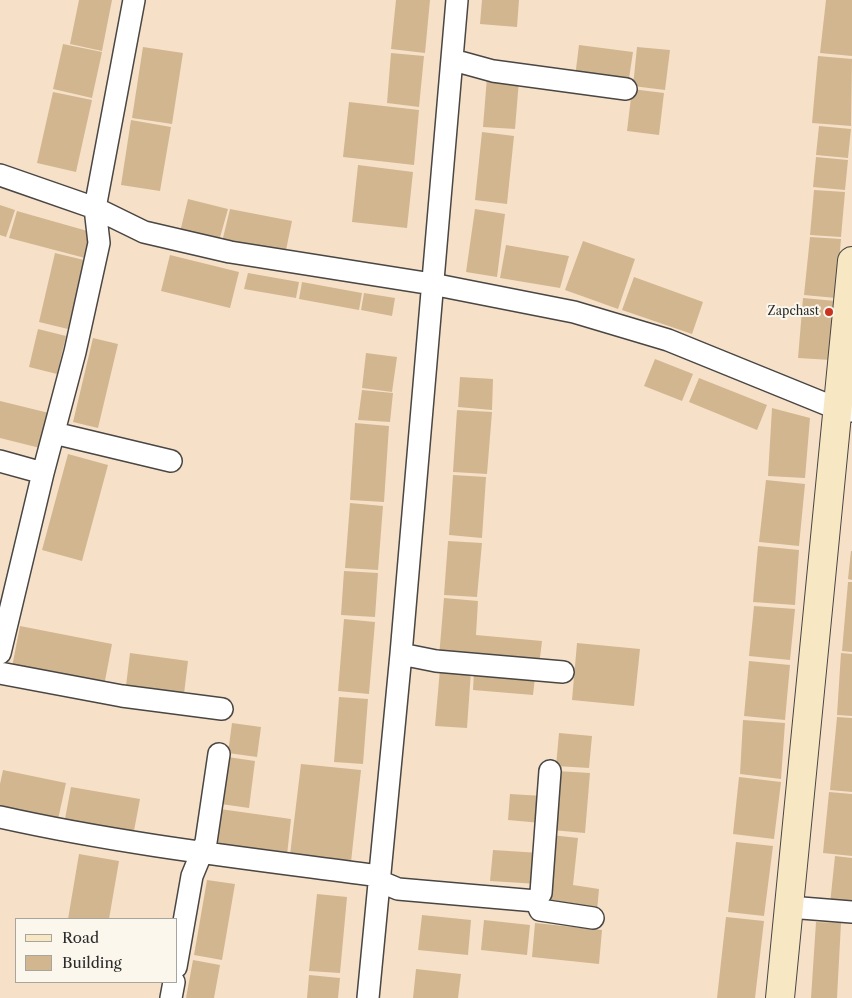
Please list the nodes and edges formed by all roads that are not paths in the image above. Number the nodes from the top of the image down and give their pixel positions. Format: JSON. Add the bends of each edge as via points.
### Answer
{"nodes":[{"id":1,"x":134,"y":0,"type":"edge"},
{"id":2,"x":457,"y":0,"type":"edge"},
{"id":3,"x":453,"y":60,"type":"junction"},
{"id":4,"x":626,"y":89,"type":"dead end"},
{"id":5,"x":0,"y":175,"type":"edge"},
{"id":6,"x":95,"y":208,"type":"junction"},
{"id":7,"x":852,"y":261,"type":"edge"},
{"id":8,"x":432,"y":284,"type":"junction"},
{"id":9,"x":845,"y":410,"type":"edge"},
{"id":10,"x":54,"y":433,"type":"junction"},
{"id":11,"x":171,"y":461,"type":"dead end"},
{"id":12,"x":0,"y":462,"type":"edge"},
{"id":13,"x":43,"y":473,"type":"junction"},
{"id":14,"x":0,"y":653,"type":"edge"},
{"id":15,"x":401,"y":654,"type":"junction"},
{"id":16,"x":0,"y":672,"type":"edge"},
{"id":17,"x":563,"y":672,"type":"dead end"},
{"id":18,"x":222,"y":709,"type":"dead end"},
{"id":19,"x":219,"y":754,"type":"dead end"},
{"id":20,"x":550,"y":771,"type":"dead end"},
{"id":21,"x":0,"y":817,"type":"edge"},
{"id":22,"x":202,"y":852,"type":"junction"},
{"id":23,"x":380,"y":878,"type":"junction"},
{"id":24,"x":536,"y":901,"type":"junction"},
{"id":25,"x":789,"y":907,"type":"junction"},
{"id":26,"x":852,"y":912,"type":"edge"},
{"id":27,"x":593,"y":918,"type":"dead end"},
{"id":28,"x":178,"y":956,"type":"edge"},
{"id":29,"x":174,"y":983,"type":"edge"},
{"id":30,"x":171,"y":998,"type":"edge"},
{"id":31,"x":368,"y":998,"type":"edge"},
{"id":32,"x":780,"y":998,"type":"edge"}],
"edges":[{"from":1,"to":6,"type":"street"},
{"from":2,"to":3,"type":"street"},
{"from":3,"to":4,"type":"street","via":[[493,71]]},
{"from":3,"to":8,"type":"street"},
{"from":5,"to":6,"type":"street"},
{"from":6,"to":8,"type":"street","via":[[144,232],[230,252]]},
{"from":6,"to":10,"type":"street","via":[[99,243]]},
{"from":7,"to":9,"type":"main road"},
{"from":8,"to":9,"type":"street","via":[[574,312],[668,340]]},
{"from":8,"to":15,"type":"street"},
{"from":9,"to":25,"type":"main road"},
{"from":10,"to":11,"type":"street"},
{"from":10,"to":13,"type":"street"},
{"from":12,"to":13,"type":"street"},
{"from":13,"to":14,"type":"street"},
{"from":15,"to":17,"type":"street","via":[[436,661]]},
{"from":15,"to":23,"type":"street"},
{"from":16,"to":18,"type":"street","via":[[122,696]]},
{"from":19,"to":22,"type":"street"},
{"from":20,"to":24,"type":"street","via":[[541,893]]},
{"from":21,"to":22,"type":"street","via":[[60,830]]},
{"from":22,"to":23,"type":"street"},
{"from":22,"to":28,"type":"street","via":[[192,876]]},
{"from":23,"to":24,"type":"street","via":[[398,889]]},
{"from":23,"to":31,"type":"street"},
{"from":24,"to":27,"type":"street","via":[[540,910]]},
{"from":25,"to":26,"type":"street"},
{"from":25,"to":32,"type":"main road"},
{"from":29,"to":30,"type":"street"}]}
